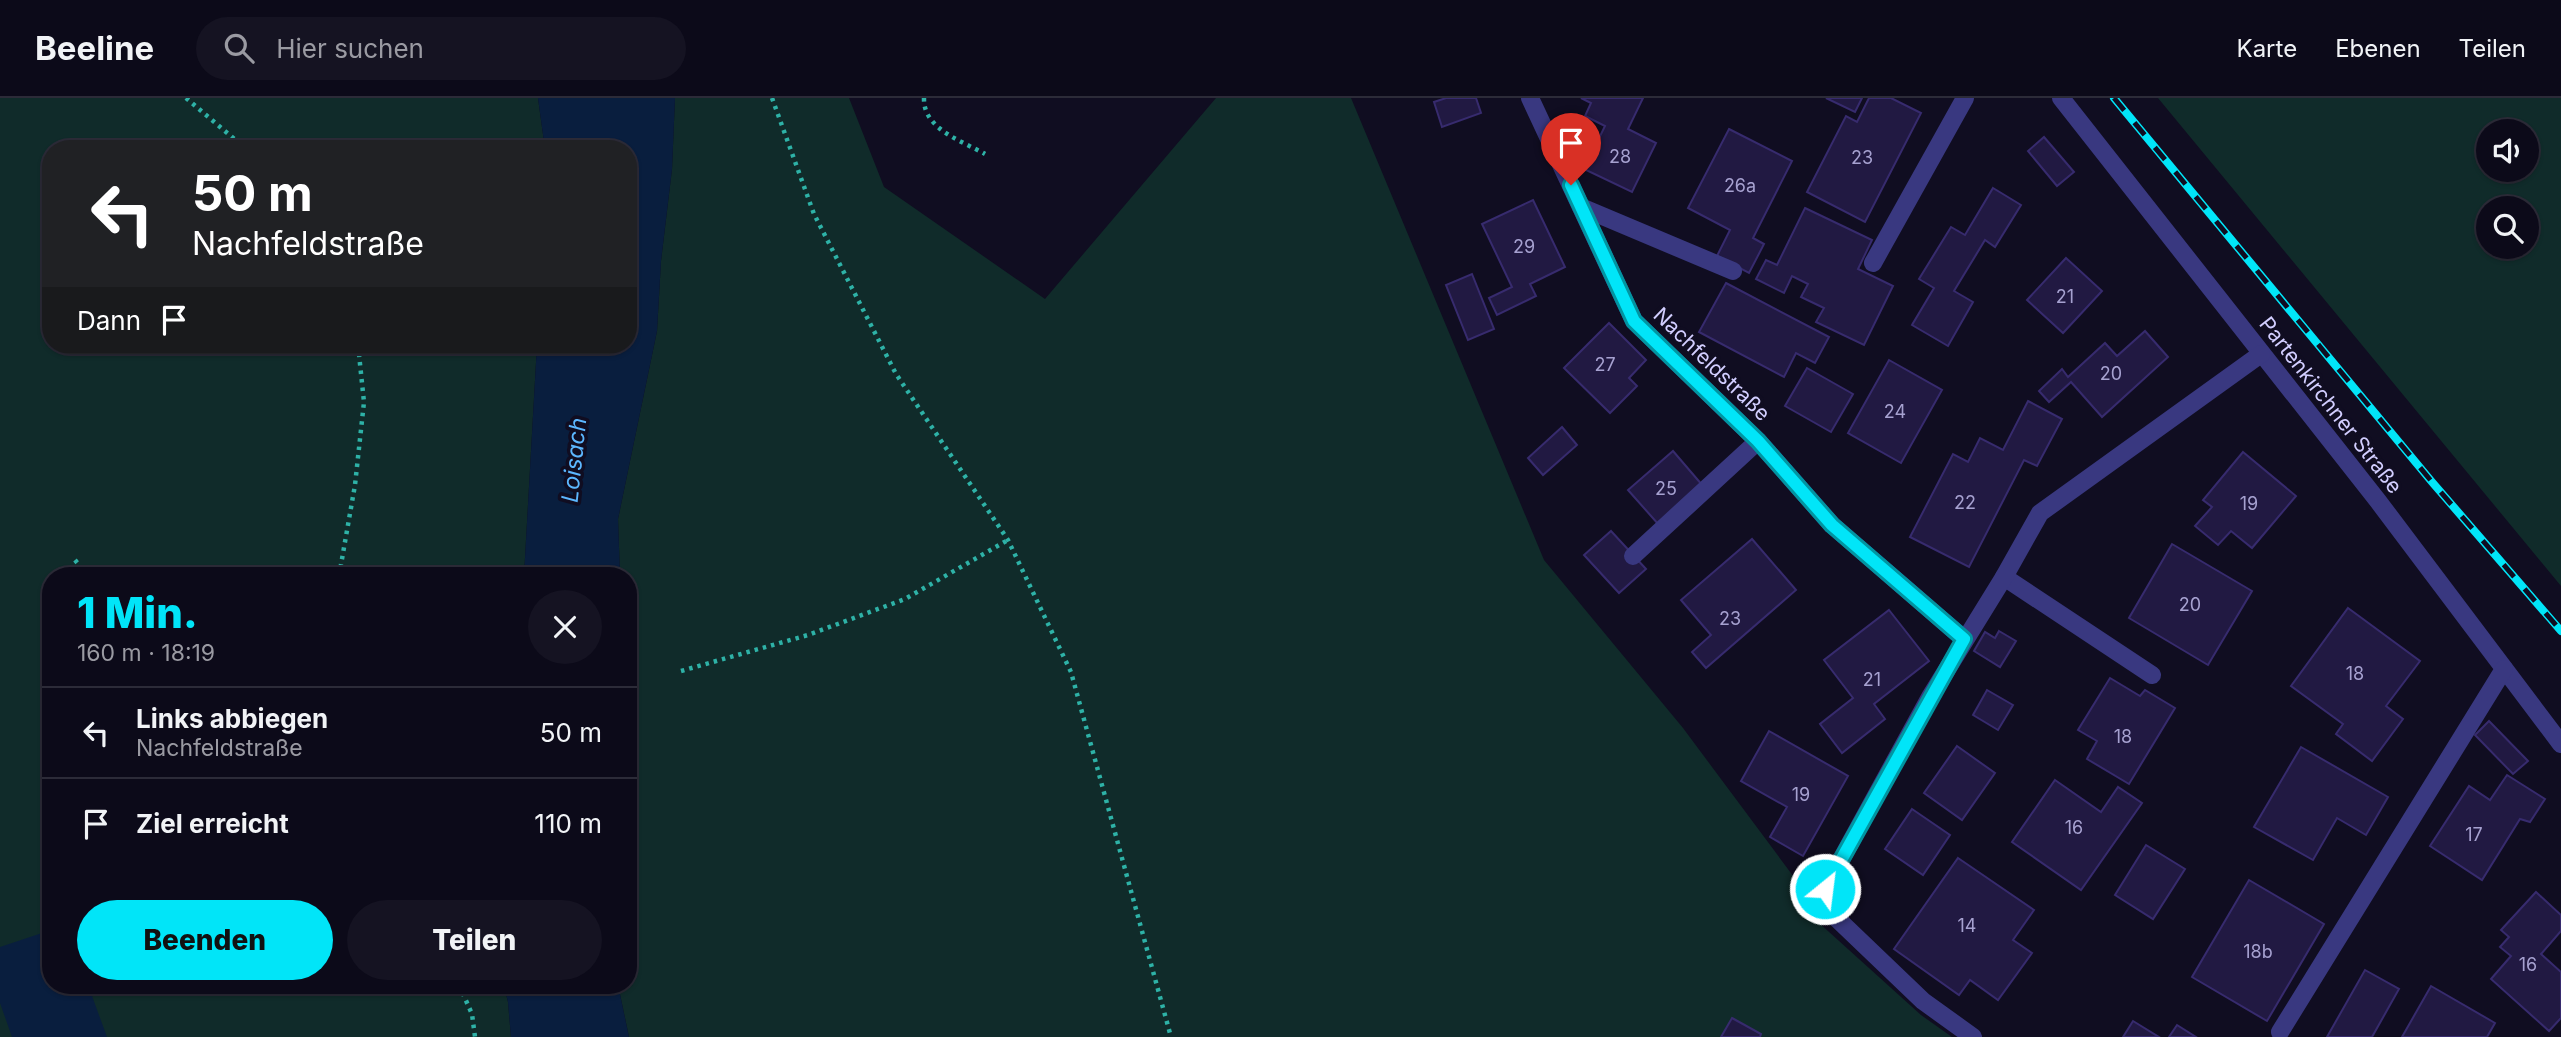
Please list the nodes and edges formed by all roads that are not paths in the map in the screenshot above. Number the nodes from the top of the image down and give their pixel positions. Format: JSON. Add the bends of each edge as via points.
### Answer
{"nodes":[{"id":1,"x":1530,"y":98,"type":"edge"},
{"id":2,"x":1965,"y":98,"type":"edge"},
{"id":3,"x":2061,"y":98,"type":"edge"},
{"id":4,"x":1581,"y":207,"type":"junction"},
{"id":5,"x":1873,"y":263,"type":"dead end"},
{"id":6,"x":1733,"y":271,"type":"dead end"},
{"id":7,"x":2260,"y":355,"type":"junction"},
{"id":8,"x":1758,"y":441,"type":"junction"},
{"id":9,"x":1633,"y":556,"type":"dead end"},
{"id":10,"x":2004,"y":577,"type":"junction"},
{"id":11,"x":1964,"y":639,"type":"junction"},
{"id":12,"x":2504,"y":669,"type":"junction"},
{"id":13,"x":2152,"y":675,"type":"dead end"},
{"id":14,"x":2561,"y":744,"type":"edge"},
{"id":15,"x":2280,"y":1032,"type":"dead end"},
{"id":16,"x":1973,"y":1037,"type":"edge"}],
"edges":[{"from":1,"to":4,"type":"street","name":"Nachfeldstraße"},
{"from":2,"to":5,"type":"street"},
{"from":3,"to":7,"type":"street","name":"Partenkirchner Straße"},
{"from":4,"to":6,"type":"street"},
{"from":4,"to":8,"type":"street","name":"Nachfeldstraße","via":[[1634,321]]},
{"from":7,"to":10,"type":"street","via":[[2040,513]]},
{"from":7,"to":12,"type":"street","name":"Partenkirchner Straße","via":[[2378,501]]},
{"from":8,"to":9,"type":"street"},
{"from":8,"to":11,"type":"street","name":"Nachfeldstraße","via":[[1832,525]]},
{"from":10,"to":11,"type":"street"},
{"from":10,"to":13,"type":"street"},
{"from":11,"to":16,"type":"street","via":[[1825,889],[1830,912],[1923,1001]]},
{"from":12,"to":14,"type":"street","name":"Partenkirchner Straße"},
{"from":12,"to":15,"type":"street"}]}
